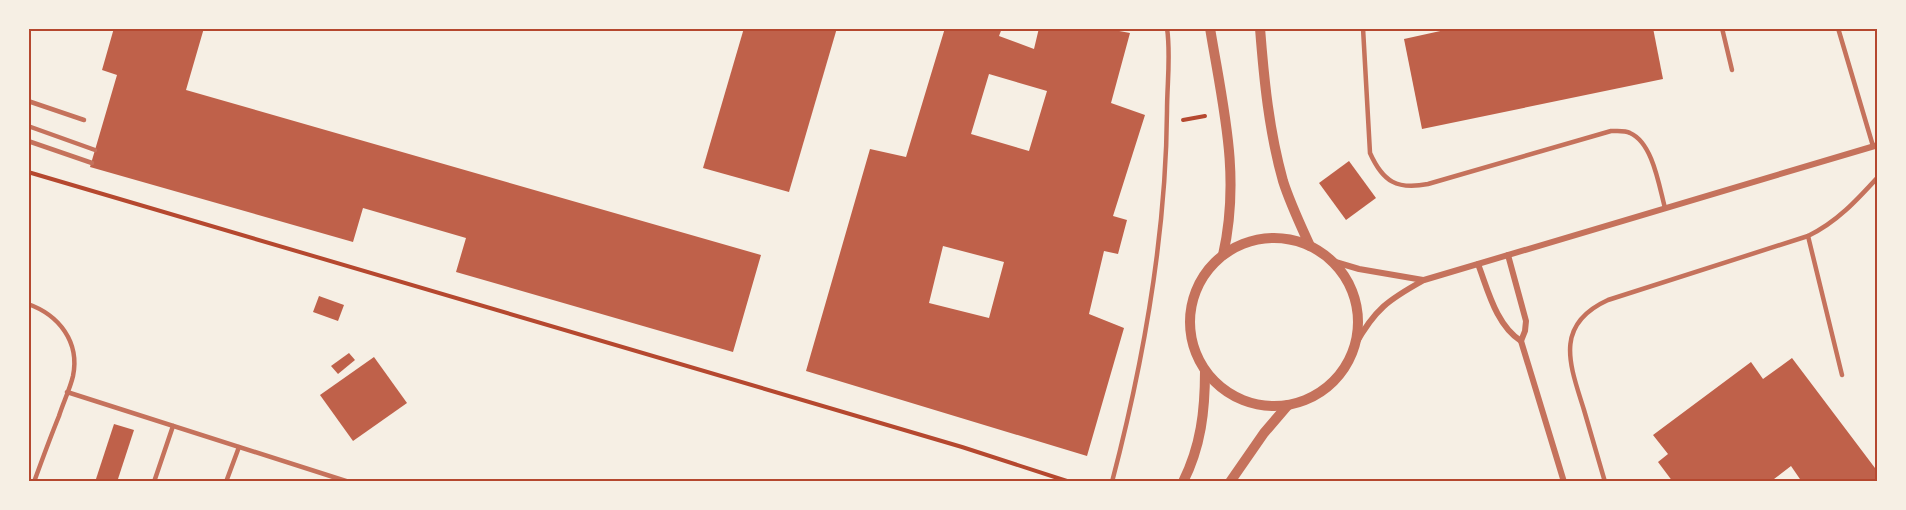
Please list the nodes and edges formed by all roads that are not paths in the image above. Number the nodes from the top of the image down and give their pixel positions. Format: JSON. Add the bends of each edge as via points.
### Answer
{"nodes":[{"id":1,"x":1167,"y":28,"type":"edge"},
{"id":2,"x":1210,"y":28,"type":"edge"},
{"id":3,"x":1260,"y":28,"type":"edge"},
{"id":4,"x":1363,"y":28,"type":"edge"},
{"id":5,"x":1722,"y":28,"type":"edge"},
{"id":6,"x":1838,"y":28,"type":"edge"},
{"id":7,"x":1732,"y":70,"type":"dead end"},
{"id":8,"x":28,"y":101,"type":"edge"},
{"id":9,"x":84,"y":120,"type":"dead end"},
{"id":10,"x":28,"y":126,"type":"edge"},
{"id":11,"x":28,"y":141,"type":"edge"},
{"id":12,"x":1875,"y":146,"type":"edge"},
{"id":13,"x":95,"y":150,"type":"dead end"},
{"id":14,"x":92,"y":163,"type":"dead end"},
{"id":15,"x":1878,"y":177,"type":"edge"},
{"id":16,"x":1665,"y":208,"type":"junction"},
{"id":17,"x":1808,"y":236,"type":"junction"},
{"id":18,"x":1310,"y":246,"type":"junction"},
{"id":19,"x":1223,"y":255,"type":"junction"},
{"id":20,"x":1508,"y":255,"type":"junction"},
{"id":21,"x":1332,"y":261,"type":"junction"},
{"id":22,"x":1478,"y":264,"type":"junction"},
{"id":23,"x":1424,"y":280,"type":"junction"},
{"id":24,"x":28,"y":304,"type":"edge"},
{"id":25,"x":1521,"y":341,"type":"junction"},
{"id":26,"x":1355,"y":345,"type":"junction"},
{"id":27,"x":1205,"y":371,"type":"junction"},
{"id":28,"x":1842,"y":375,"type":"dead end"},
{"id":29,"x":67,"y":392,"type":"junction"},
{"id":30,"x":1288,"y":405,"type":"junction"},
{"id":31,"x":173,"y":426,"type":"junction"},
{"id":32,"x":239,"y":447,"type":"junction"},
{"id":33,"x":34,"y":482,"type":"edge"},
{"id":34,"x":154,"y":482,"type":"edge"},
{"id":35,"x":226,"y":482,"type":"edge"},
{"id":36,"x":349,"y":482,"type":"edge"},
{"id":37,"x":1112,"y":482,"type":"edge"},
{"id":38,"x":1183,"y":482,"type":"edge"},
{"id":39,"x":1230,"y":482,"type":"edge"},
{"id":40,"x":1563,"y":482,"type":"edge"},
{"id":41,"x":1605,"y":482,"type":"edge"}],
"edges":[{"from":1,"to":37,"type":"lane","via":[[1163,216],[1146,337]]},
{"from":2,"to":19,"type":"street","via":[[1231,161],[1232,194]]},
{"from":3,"to":18,"type":"street","via":[[1275,148]]},
{"from":4,"to":16,"type":"lane","via":[[1370,153],[1378,170],[1391,182],[1410,187],[1428,184],[1611,131],[1629,132],[1643,142]]},
{"from":5,"to":7,"type":"lane"},
{"from":6,"to":12,"type":"lane"},
{"from":8,"to":9,"type":"lane"},
{"from":10,"to":13,"type":"lane"},
{"from":11,"to":14,"type":"lane"},
{"from":12,"to":16,"type":"street"},
{"from":15,"to":17,"type":"lane","via":[[1840,217]]},
{"from":16,"to":20,"type":"street"},
{"from":17,"to":28,"type":"lane"},
{"from":17,"to":41,"type":"lane","via":[[1608,300],[1578,321],[1570,344],[1571,368]]},
{"from":18,"to":19,"type":"street","via":[[1274,238],[1239,245]]},
{"from":18,"to":21,"type":"street"},
{"from":19,"to":27,"type":"street","via":[[1205,274],[1193,297],[1193,348]]},
{"from":20,"to":22,"type":"street"},
{"from":20,"to":25,"type":"street","via":[[1526,321]]},
{"from":21,"to":23,"type":"street"},
{"from":21,"to":26,"type":"street","via":[[1347,279],[1355,300]]},
{"from":22,"to":23,"type":"street"},
{"from":22,"to":25,"type":"street","via":[[1500,318]]},
{"from":23,"to":26,"type":"street","via":[[1385,304]]},
{"from":24,"to":29,"type":"lane","via":[[56,319],[68,335],[74,354]]},
{"from":25,"to":40,"type":"street"},
{"from":26,"to":30,"type":"street","via":[[1330,384],[1311,398]]},
{"from":27,"to":30,"type":"street","via":[[1221,388],[1242,400]]},
{"from":27,"to":38,"type":"street","via":[[1200,440]]},
{"from":29,"to":31,"type":"lane"},
{"from":29,"to":33,"type":"lane"},
{"from":30,"to":39,"type":"street"},
{"from":31,"to":32,"type":"lane"},
{"from":31,"to":34,"type":"lane"},
{"from":32,"to":35,"type":"lane"},
{"from":32,"to":36,"type":"lane"}]}
